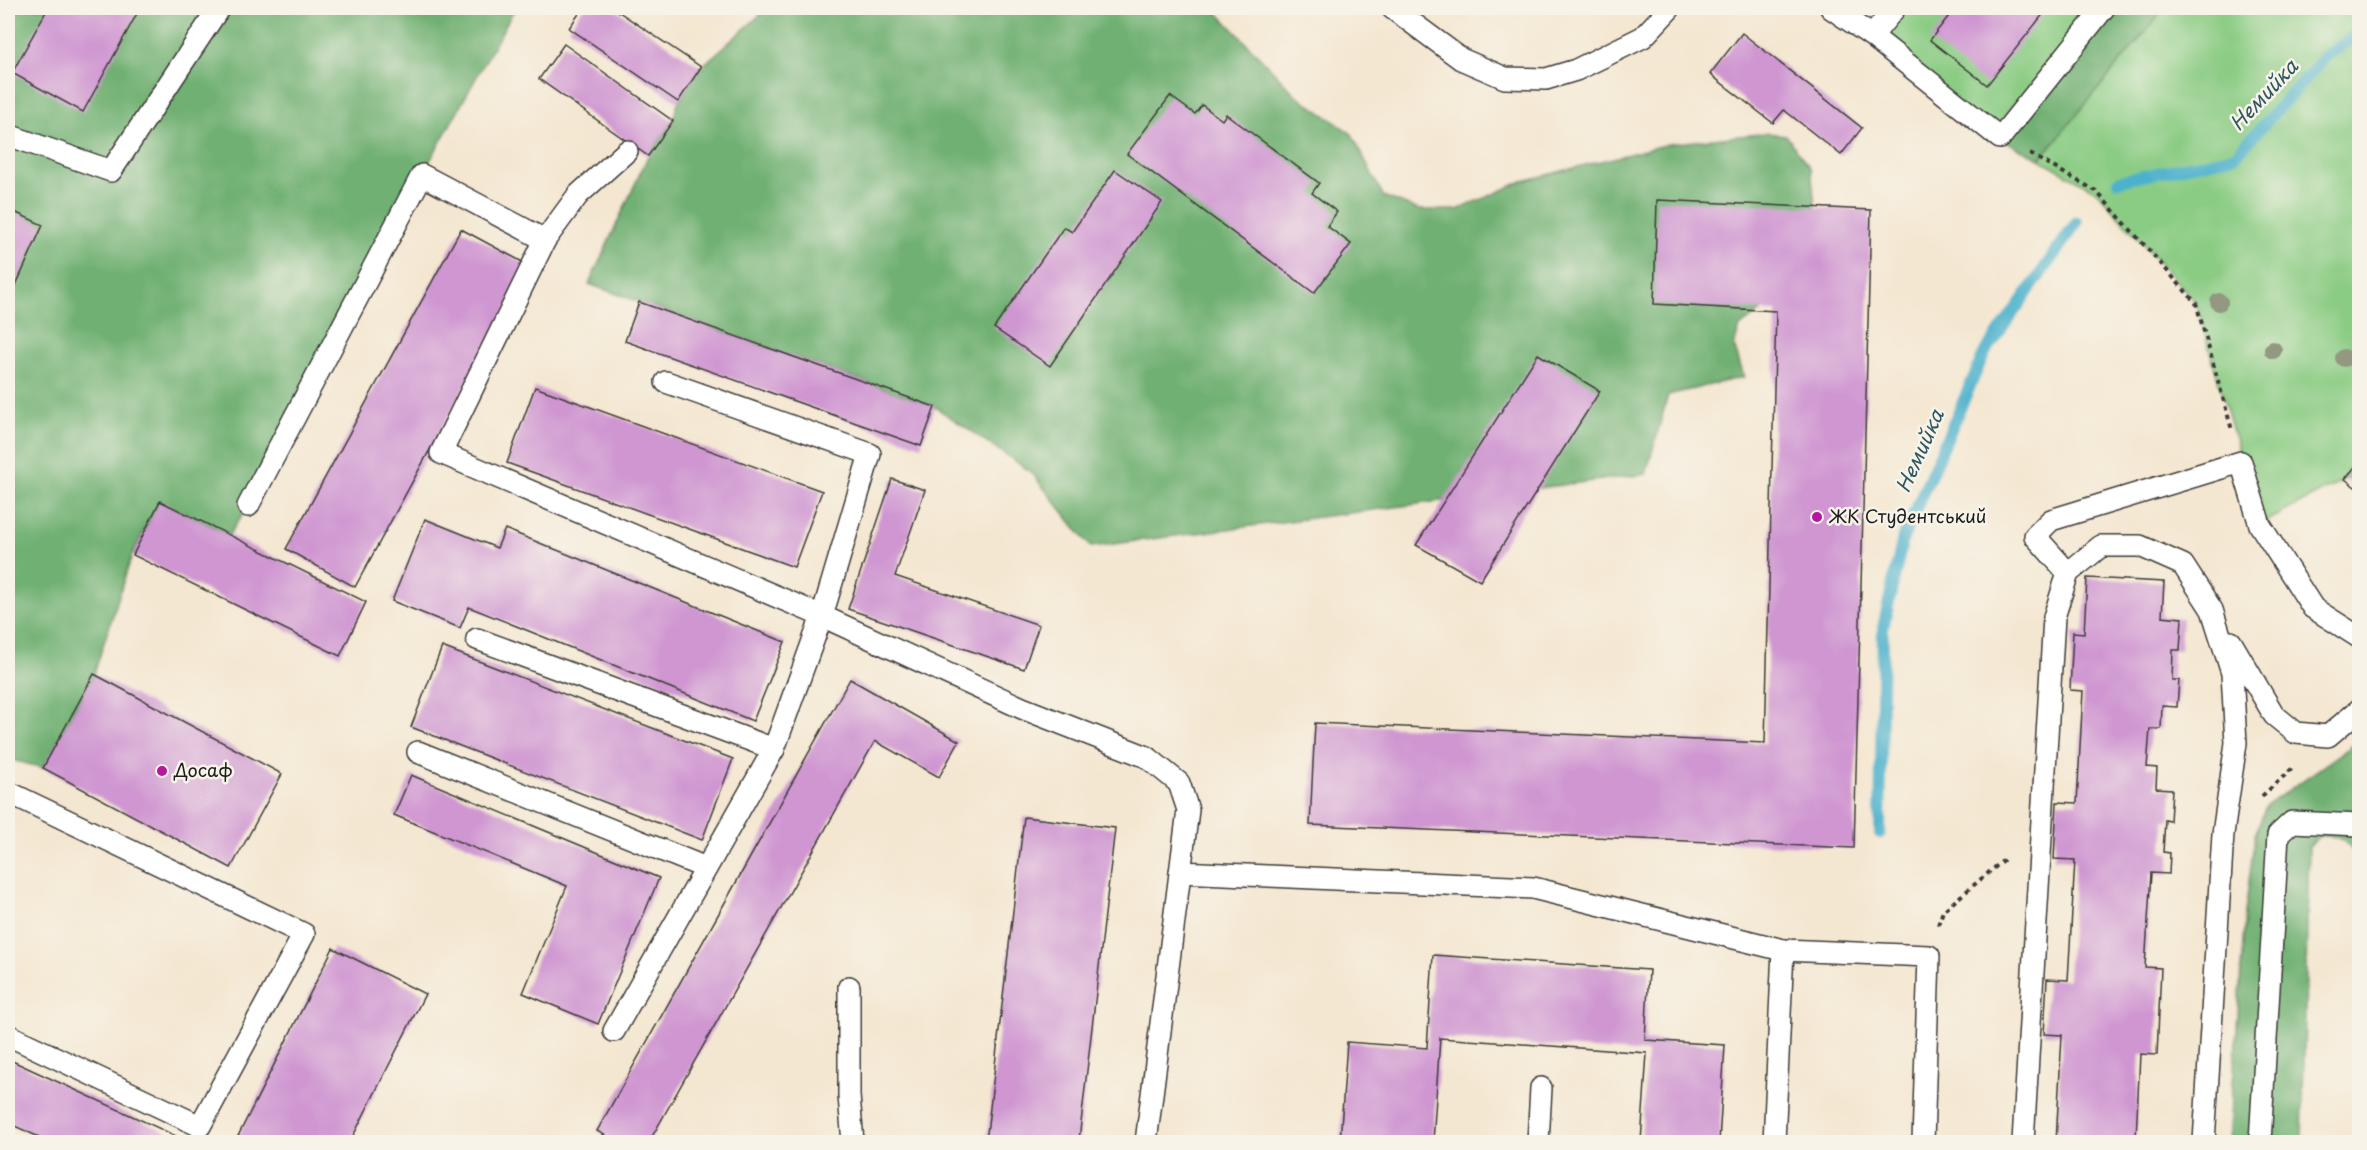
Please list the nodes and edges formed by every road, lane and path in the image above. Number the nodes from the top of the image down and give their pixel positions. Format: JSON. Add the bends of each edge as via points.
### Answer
{"nodes":[{"id":1,"x":219,"y":8,"type":"edge"},
{"id":2,"x":1392,"y":8,"type":"edge"},
{"id":3,"x":1670,"y":8,"type":"edge"},
{"id":4,"x":1831,"y":8,"type":"edge"},
{"id":5,"x":1895,"y":8,"type":"edge"},
{"id":6,"x":2104,"y":8,"type":"edge"},
{"id":7,"x":1872,"y":36,"type":"junction"},
{"id":8,"x":8,"y":135,"type":"edge"},
{"id":9,"x":2000,"y":138,"type":"junction"},
{"id":10,"x":627,"y":151,"type":"dead end"},
{"id":11,"x":545,"y":240,"type":"junction"},
{"id":12,"x":666,"y":382,"type":"dead end"},
{"id":13,"x":2241,"y":462,"type":"junction"},
{"id":14,"x":248,"y":506,"type":"dead end"},
{"id":15,"x":2068,"y":573,"type":"junction"},
{"id":16,"x":2212,"y":610,"type":"junction"},
{"id":17,"x":822,"y":616,"type":"junction"},
{"id":18,"x":2360,"y":638,"type":"edge"},
{"id":19,"x":477,"y":639,"type":"dead end"},
{"id":20,"x":2360,"y":709,"type":"edge"},
{"id":21,"x":2328,"y":736,"type":"junction"},
{"id":22,"x":774,"y":749,"type":"junction"},
{"id":23,"x":418,"y":752,"type":"dead end"},
{"id":24,"x":8,"y":792,"type":"edge"},
{"id":25,"x":2259,"y":798,"type":"dead end"},
{"id":26,"x":2360,"y":825,"type":"edge"},
{"id":27,"x":2041,"y":828,"type":"junction"},
{"id":28,"x":706,"y":868,"type":"junction"},
{"id":29,"x":1180,"y":872,"type":"junction"},
{"id":30,"x":1783,"y":950,"type":"junction"},
{"id":31,"x":1929,"y":956,"type":"junction"},
{"id":32,"x":849,"y":987,"type":"dead end"},
{"id":33,"x":614,"y":1031,"type":"dead end"},
{"id":34,"x":8,"y":1035,"type":"edge"},
{"id":35,"x":1541,"y":1088,"type":"dead end"},
{"id":36,"x":853,"y":1143,"type":"edge"},
{"id":37,"x":1146,"y":1143,"type":"edge"},
{"id":38,"x":1538,"y":1143,"type":"edge"},
{"id":39,"x":1774,"y":1143,"type":"edge"},
{"id":40,"x":1923,"y":1143,"type":"edge"},
{"id":41,"x":2023,"y":1143,"type":"edge"},
{"id":42,"x":2204,"y":1143,"type":"edge"},
{"id":43,"x":2260,"y":1143,"type":"edge"}],
"edges":[{"from":1,"to":8,"type":"lane","via":[[111,171]]},
{"from":2,"to":3,"type":"lane","via":[[1461,59],[1505,78],[1546,79],[1576,70],[1643,37]]},
{"from":4,"to":7,"type":"lane"},
{"from":5,"to":7,"type":"lane"},
{"from":6,"to":9,"type":"lane"},
{"from":7,"to":9,"type":"lane"},
{"from":9,"to":13,"type":"path","via":[[2096,190],[2196,303]]},
{"from":10,"to":11,"type":"lane","via":[[578,195]]},
{"from":11,"to":14,"type":"lane","via":[[422,175]]},
{"from":11,"to":17,"type":"lane","via":[[441,453]]},
{"from":12,"to":17,"type":"lane","via":[[870,453]]},
{"from":13,"to":15,"type":"lane","via":[[2051,520],[2035,536]]},
{"from":13,"to":18,"type":"lane","via":[[2260,525],[2313,608]]},
{"from":15,"to":16,"type":"lane","via":[[2101,546],[2140,546],[2183,565]]},
{"from":15,"to":27,"type":"lane","via":[[2054,617]]},
{"from":16,"to":21,"type":"lane","via":[[2274,715],[2296,733]]},
{"from":16,"to":42,"type":"lane","via":[[2232,673],[2236,743],[2223,834]]},
{"from":17,"to":22,"type":"lane"},
{"from":17,"to":29,"type":"lane","via":[[1022,708],[1147,757],[1179,783],[1188,810]]},
{"from":19,"to":22,"type":"lane"},
{"from":20,"to":21,"type":"lane"},
{"from":21,"to":25,"type":"path"},
{"from":22,"to":28,"type":"lane"},
{"from":23,"to":28,"type":"lane"},
{"from":24,"to":34,"type":"lane","via":[[304,934],[200,1126]]},
{"from":26,"to":43,"type":"lane","via":[[2292,822],[2278,835]]},
{"from":27,"to":31,"type":"path","via":[[1943,911]]},
{"from":27,"to":41,"type":"lane"},
{"from":28,"to":33,"type":"lane"},
{"from":29,"to":30,"type":"lane","via":[[1533,888]]},
{"from":29,"to":37,"type":"lane"},
{"from":30,"to":31,"type":"lane"},
{"from":30,"to":39,"type":"lane"},
{"from":31,"to":40,"type":"lane"},
{"from":32,"to":36,"type":"lane"},
{"from":35,"to":38,"type":"lane"}]}
